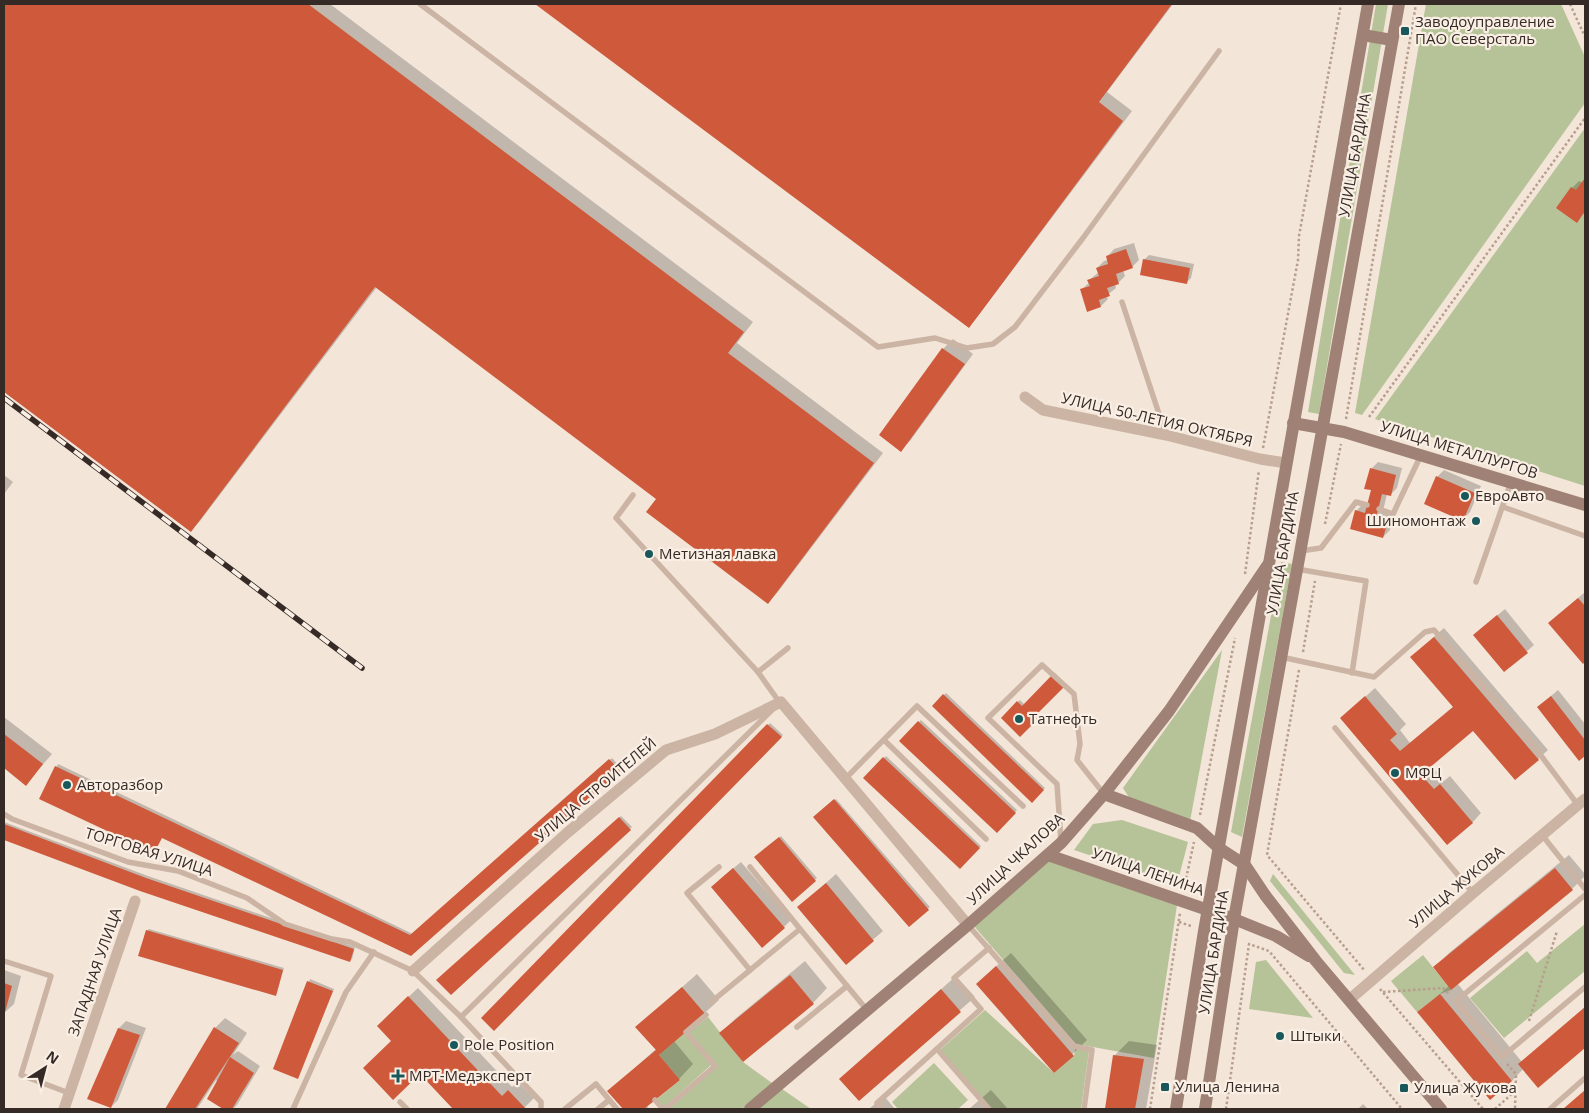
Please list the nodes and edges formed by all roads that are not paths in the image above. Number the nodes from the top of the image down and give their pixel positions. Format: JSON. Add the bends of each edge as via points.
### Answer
{"nodes":[{"id":1,"x":420,"y":4,"type":"edge"},
{"id":2,"x":1368,"y":4,"type":"edge"},
{"id":3,"x":1399,"y":4,"type":"edge"},
{"id":4,"x":1362,"y":35,"type":"junction"},
{"id":5,"x":1392,"y":40,"type":"junction"},
{"id":6,"x":1219,"y":52,"type":"dead end"},
{"id":7,"x":1122,"y":302,"type":"dead end"},
{"id":8,"x":1025,"y":397,"type":"dead end"},
{"id":9,"x":1293,"y":423,"type":"junction"},
{"id":10,"x":1323,"y":428,"type":"junction"},
{"id":11,"x":1166,"y":435,"type":"junction"},
{"id":12,"x":1421,"y":455,"type":"junction"},
{"id":13,"x":1286,"y":463,"type":"junction"},
{"id":14,"x":1511,"y":482,"type":"junction"},
{"id":15,"x":632,"y":495,"type":"dead end"},
{"id":16,"x":1367,"y":505,"type":"dead end"},
{"id":17,"x":1585,"y":506,"type":"edge"},
{"id":18,"x":1502,"y":507,"type":"junction"},
{"id":19,"x":1379,"y":509,"type":"dead end"},
{"id":20,"x":1585,"y":536,"type":"edge"},
{"id":21,"x":1300,"y":551,"type":"junction"},
{"id":22,"x":1271,"y":560,"type":"junction"},
{"id":23,"x":1297,"y":569,"type":"junction"},
{"id":24,"x":1476,"y":582,"type":"dead end"},
{"id":25,"x":788,"y":648,"type":"dead end"},
{"id":26,"x":1281,"y":657,"type":"junction"},
{"id":27,"x":758,"y":672,"type":"junction"},
{"id":28,"x":1352,"y":673,"type":"junction"},
{"id":29,"x":781,"y":702,"type":"junction"},
{"id":30,"x":1335,"y":728,"type":"dead end"},
{"id":31,"x":884,"y":740,"type":"junction"},
{"id":32,"x":844,"y":780,"type":"junction"},
{"id":33,"x":1104,"y":794,"type":"junction"},
{"id":34,"x":1582,"y":802,"type":"edge"},
{"id":35,"x":1023,"y":806,"type":"dead end"},
{"id":36,"x":4,"y":814,"type":"edge"},
{"id":37,"x":1542,"y":835,"type":"junction"},
{"id":38,"x":986,"y":839,"type":"dead end"},
{"id":39,"x":1061,"y":843,"type":"junction"},
{"id":40,"x":1219,"y":848,"type":"junction"},
{"id":41,"x":1048,"y":855,"type":"junction"},
{"id":42,"x":1245,"y":865,"type":"junction"},
{"id":43,"x":719,"y":867,"type":"dead end"},
{"id":44,"x":750,"y":867,"type":"dead end"},
{"id":45,"x":1585,"y":889,"type":"edge"},
{"id":46,"x":1473,"y":893,"type":"junction"},
{"id":47,"x":1585,"y":895,"type":"edge"},
{"id":48,"x":134,"y":901,"type":"dead end"},
{"id":49,"x":1207,"y":910,"type":"junction"},
{"id":50,"x":1234,"y":920,"type":"junction"},
{"id":51,"x":968,"y":925,"type":"junction"},
{"id":52,"x":800,"y":928,"type":"junction"},
{"id":53,"x":989,"y":948,"type":"junction"},
{"id":54,"x":374,"y":952,"type":"junction"},
{"id":55,"x":4,"y":961,"type":"edge"},
{"id":56,"x":1316,"y":961,"type":"junction"},
{"id":57,"x":413,"y":970,"type":"junction"},
{"id":58,"x":750,"y":970,"type":"junction"},
{"id":59,"x":848,"y":986,"type":"junction"},
{"id":60,"x":1585,"y":987,"type":"edge"},
{"id":61,"x":1349,"y":1000,"type":"junction"},
{"id":62,"x":710,"y":1003,"type":"dead end"},
{"id":63,"x":868,"y":1010,"type":"junction"},
{"id":64,"x":706,"y":1015,"type":"dead end"},
{"id":65,"x":461,"y":1017,"type":"junction"},
{"id":66,"x":797,"y":1027,"type":"dead end"},
{"id":67,"x":937,"y":1049,"type":"junction"},
{"id":68,"x":1585,"y":1078,"type":"edge"},
{"id":69,"x":69,"y":1093,"type":"junction"},
{"id":70,"x":609,"y":1100,"type":"junction"},
{"id":71,"x":656,"y":1100,"type":"dead end"},
{"id":72,"x":400,"y":1102,"type":"dead end"},
{"id":73,"x":64,"y":1109,"type":"edge"},
{"id":74,"x":293,"y":1109,"type":"edge"},
{"id":75,"x":406,"y":1109,"type":"edge"},
{"id":76,"x":540,"y":1109,"type":"edge"},
{"id":77,"x":565,"y":1109,"type":"edge"},
{"id":78,"x":598,"y":1109,"type":"edge"},
{"id":79,"x":618,"y":1109,"type":"edge"},
{"id":80,"x":664,"y":1109,"type":"edge"},
{"id":81,"x":750,"y":1109,"type":"edge"},
{"id":82,"x":882,"y":1109,"type":"edge"},
{"id":83,"x":989,"y":1109,"type":"edge"},
{"id":84,"x":1084,"y":1109,"type":"edge"},
{"id":85,"x":1176,"y":1109,"type":"edge"},
{"id":86,"x":1205,"y":1109,"type":"edge"},
{"id":87,"x":1441,"y":1109,"type":"edge"},
{"id":88,"x":1550,"y":1109,"type":"edge"}],
"edges":[{"from":1,"to":6,"type":"lane","via":[[878,348],[935,338],[967,348],[976,347],[993,344],[1015,327]]},
{"from":2,"to":4,"type":"main road","name":"УЛИЦА БАРДИНА"},
{"from":3,"to":5,"type":"main road","name":"УЛИЦА БАРДИНА"},
{"from":4,"to":5,"type":"main road"},
{"from":4,"to":9,"type":"main road","name":"УЛИЦА БАРДИНА"},
{"from":5,"to":10,"type":"main road","name":"УЛИЦА БАРДИНА"},
{"from":7,"to":11,"type":"lane"},
{"from":8,"to":11,"type":"street","name":"УЛИЦА 50-ЛЕТИЯ ОКТЯБРЯ","via":[[1043,410]]},
{"from":9,"to":10,"type":"main road","name":"УЛИЦА МЕТАЛЛУРГОВ"},
{"from":9,"to":13,"type":"main road","name":"УЛИЦА БАРДИНА"},
{"from":10,"to":12,"type":"main road","name":"УЛИЦА МЕТАЛЛУРГОВ"},
{"from":10,"to":21,"type":"main road","name":"УЛИЦА БАРДИНА"},
{"from":11,"to":13,"type":"street","name":"УЛИЦА 50-ЛЕТИЯ ОКТЯБРЯ"},
{"from":12,"to":14,"type":"main road","name":"УЛИЦА МЕТАЛЛУРГОВ"},
{"from":12,"to":19,"type":"lane","via":[[1393,514]]},
{"from":13,"to":22,"type":"main road","name":"УЛИЦА БАРДИНА"},
{"from":14,"to":17,"type":"main road","name":"УЛИЦА МЕТАЛЛУРГОВ"},
{"from":14,"to":18,"type":"lane"},
{"from":15,"to":27,"type":"lane","via":[[616,518]]},
{"from":16,"to":21,"type":"lane","via":[[1356,502],[1321,548]]},
{"from":18,"to":20,"type":"lane"},
{"from":18,"to":24,"type":"lane"},
{"from":21,"to":23,"type":"main road","name":"УЛИЦА БАРДИНА"},
{"from":22,"to":33,"type":"main road","name":"УЛИЦА ЧКАЛОВА","via":[[1169,711]]},
{"from":22,"to":40,"type":"main road","name":"УЛИЦА БАРДИНА"},
{"from":23,"to":26,"type":"main road","name":"УЛИЦА БАРДИНА"},
{"from":23,"to":28,"type":"lane","via":[[1366,581]]},
{"from":25,"to":27,"type":"lane"},
{"from":26,"to":28,"type":"lane"},
{"from":26,"to":42,"type":"main road","name":"УЛИЦА БАРДИНА"},
{"from":27,"to":29,"type":"lane"},
{"from":28,"to":34,"type":"lane","via":[[1374,677],[1425,632],[1434,630]]},
{"from":29,"to":32,"type":"street"},
{"from":29,"to":57,"type":"street","name":"УЛИЦА СТРОИТЕЛЕЙ","via":[[715,734],[666,750]]},
{"from":29,"to":65,"type":"lane"},
{"from":30,"to":46,"type":"lane"},
{"from":31,"to":32,"type":"lane"},
{"from":31,"to":35,"type":"lane","via":[[917,706]]},
{"from":31,"to":38,"type":"lane"},
{"from":32,"to":51,"type":"street"},
{"from":33,"to":39,"type":"main road","name":"УЛИЦА ЧКАЛОВА"},
{"from":33,"to":39,"type":"lane","via":[[1077,760],[1080,744],[1074,694],[1042,665],[988,718],[1057,784]]},
{"from":33,"to":40,"type":"main road","name":"УЛИЦА ЛЕНИНА","via":[[1197,828]]},
{"from":34,"to":37,"type":"street","name":"УЛИЦА ЖУКОВА"},
{"from":36,"to":54,"type":"lane","name":"ТОРГОВАЯ УЛИЦА","via":[[128,862],[178,871],[247,898],[285,924]]},
{"from":37,"to":45,"type":"lane"},
{"from":37,"to":46,"type":"street","name":"УЛИЦА ЖУКОВА"},
{"from":39,"to":41,"type":"main road","name":"УЛИЦА ЧКАЛОВА"},
{"from":40,"to":42,"type":"main road","name":"УЛИЦА ЛЕНИНА"},
{"from":40,"to":49,"type":"main road","name":"УЛИЦА БАРДИНА"},
{"from":41,"to":49,"type":"main road","name":"УЛИЦА ЛЕНИНА"},
{"from":41,"to":51,"type":"main road","name":"УЛИЦА ЧКАЛОВА"},
{"from":42,"to":50,"type":"main road","name":"УЛИЦА БАРДИНА"},
{"from":42,"to":56,"type":"main road","name":"УЛИЦА ЛЕНИНА"},
{"from":43,"to":58,"type":"lane","via":[[687,893]]},
{"from":44,"to":52,"type":"lane"},
{"from":46,"to":61,"type":"street","name":"УЛИЦА ЖУКОВА"},
{"from":47,"to":60,"type":"lane","via":[[1456,1001],[1502,1057]]},
{"from":48,"to":69,"type":"street","name":"ЗАПАДНАЯ УЛИЦА"},
{"from":49,"to":50,"type":"main road","name":"УЛИЦА ЛЕНИНА"},
{"from":49,"to":85,"type":"main road","name":"УЛИЦА БАРДИНА"},
{"from":50,"to":56,"type":"main road","name":"УЛИЦА ЛЕНИНА","via":[[1276,936]]},
{"from":50,"to":86,"type":"main road","name":"УЛИЦА БАРДИНА"},
{"from":51,"to":53,"type":"lane"},
{"from":51,"to":63,"type":"main road","name":"УЛИЦА ЧКАЛОВА"},
{"from":52,"to":58,"type":"lane"},
{"from":52,"to":59,"type":"lane"},
{"from":53,"to":67,"type":"lane","via":[[954,978],[981,1009]]},
{"from":53,"to":84,"type":"lane","via":[[1074,1046],[1092,1050]]},
{"from":54,"to":57,"type":"lane","name":"ТОРГОВАЯ УЛИЦА"},
{"from":54,"to":74,"type":"lane","via":[[346,992]]},
{"from":55,"to":69,"type":"lane","via":[[51,976],[20,1075]]},
{"from":56,"to":61,"type":"main road","name":"УЛИЦА ЛЕНИНА"},
{"from":57,"to":65,"type":"lane","name":"ТОРГОВАЯ УЛИЦА"},
{"from":58,"to":62,"type":"lane"},
{"from":59,"to":63,"type":"lane"},
{"from":59,"to":66,"type":"lane"},
{"from":61,"to":87,"type":"main road","name":"УЛИЦА ЛЕНИНА"},
{"from":63,"to":81,"type":"main road","name":"УЛИЦА ЧКАЛОВА"},
{"from":64,"to":80,"type":"lane","via":[[686,1032],[715,1066]]},
{"from":65,"to":76,"type":"lane","name":"ТОРГОВАЯ УЛИЦА","via":[[541,1102]]},
{"from":67,"to":82,"type":"lane","via":[[877,1104]]},
{"from":67,"to":83,"type":"lane"},
{"from":68,"to":88,"type":"lane"},
{"from":69,"to":73,"type":"street","name":"ЗАПАДНАЯ УЛИЦА"},
{"from":70,"to":77,"type":"lane","via":[[596,1084]]},
{"from":70,"to":78,"type":"lane"},
{"from":70,"to":79,"type":"lane"},
{"from":71,"to":80,"type":"lane"},
{"from":72,"to":75,"type":"lane"}]}
